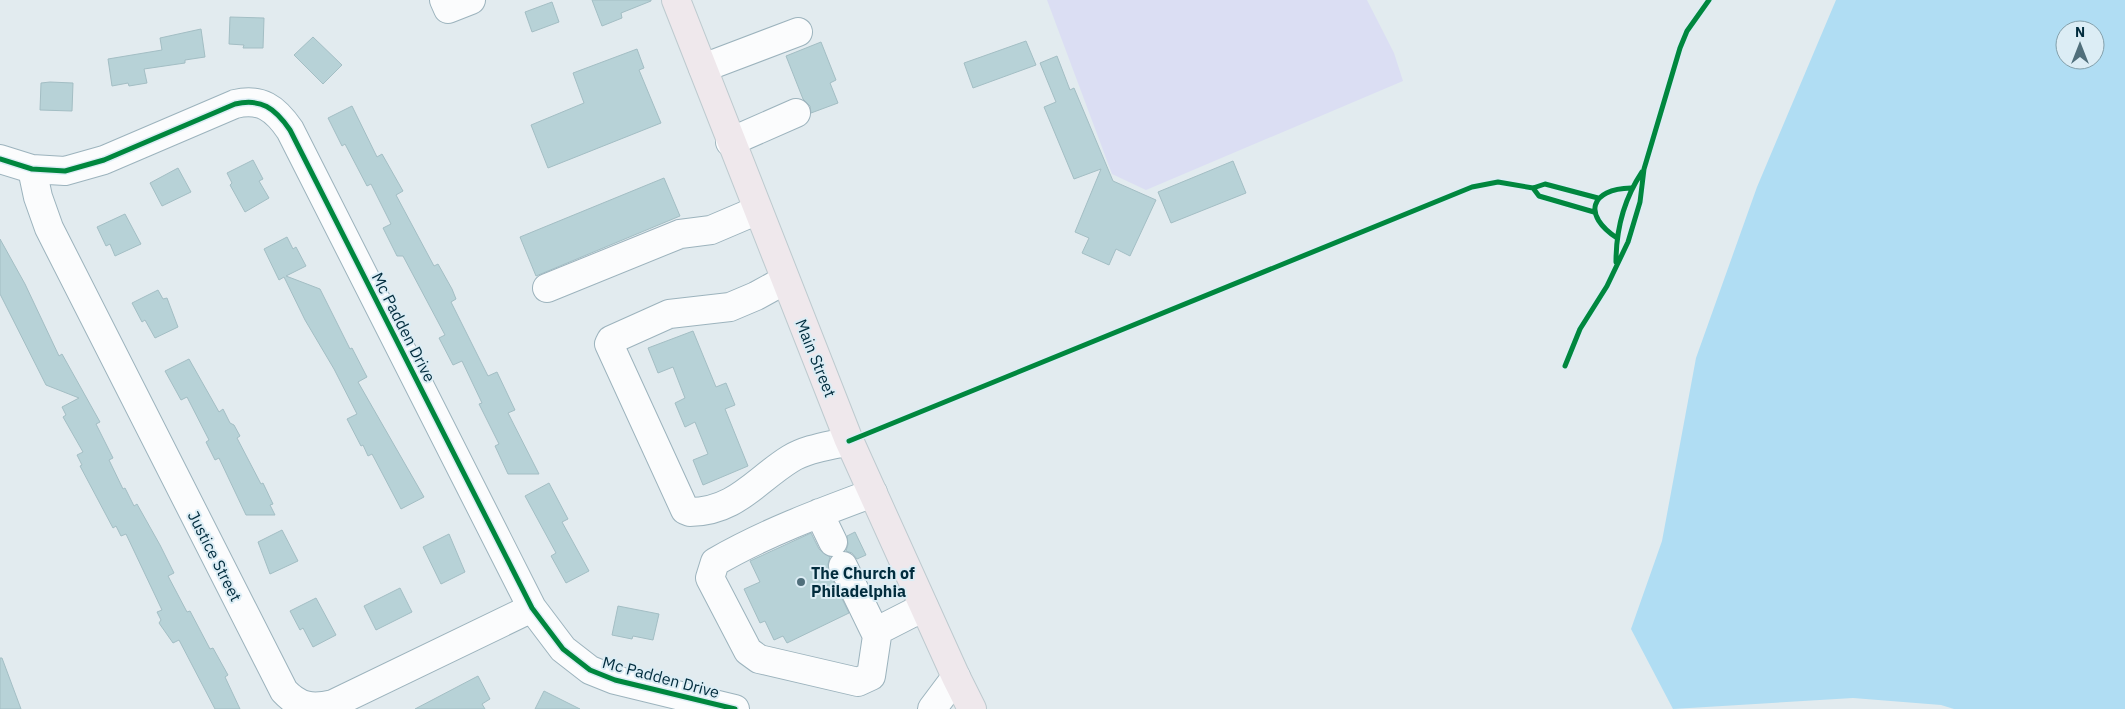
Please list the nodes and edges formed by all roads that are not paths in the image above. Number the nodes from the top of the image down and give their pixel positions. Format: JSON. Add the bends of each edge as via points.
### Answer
{"nodes":[{"id":1,"x":444,"y":0,"type":"edge"},
{"id":2,"x":470,"y":0,"type":"edge"},
{"id":3,"x":676,"y":0,"type":"edge"},
{"id":4,"x":798,"y":32,"type":"dead end"},
{"id":5,"x":704,"y":68,"type":"junction"},
{"id":6,"x":796,"y":113,"type":"dead end"},
{"id":7,"x":730,"y":142,"type":"junction"},
{"id":8,"x":0,"y":159,"type":"edge"},
{"id":9,"x":32,"y":169,"type":"junction"},
{"id":10,"x":758,"y":210,"type":"junction"},
{"id":11,"x":785,"y":280,"type":"junction"},
{"id":12,"x":547,"y":288,"type":"dead end"},
{"id":13,"x":850,"y":441,"type":"junction"},
{"id":14,"x":873,"y":493,"type":"junction"},
{"id":15,"x":819,"y":513,"type":"junction"},
{"id":16,"x":924,"y":607,"type":"junction"},
{"id":17,"x":532,"y":608,"type":"junction"},
{"id":18,"x":875,"y":632,"type":"junction"},
{"id":19,"x":956,"y":677,"type":"junction"},
{"id":20,"x":735,"y":709,"type":"edge"},
{"id":21,"x":932,"y":709,"type":"edge"},
{"id":22,"x":972,"y":709,"type":"edge"}],
"edges":[{"from":1,"to":2,"type":"street","via":[[448,9]]},
{"from":3,"to":5,"type":"main road","name":"Main Street"},
{"from":4,"to":5,"type":"street"},
{"from":5,"to":7,"type":"main road","name":"Main Street"},
{"from":6,"to":7,"type":"street"},
{"from":7,"to":10,"type":"main road","name":"Main Street"},
{"from":8,"to":9,"type":"street","name":"Mc Padden Drive"},
{"from":9,"to":17,"type":"street","name":"Mc Padden Drive","via":[[65,171],[104,160],[235,104],[262,103],[278,113],[290,130]]},
{"from":9,"to":17,"type":"street","name":"Justice Street","via":[[48,228],[284,692],[291,699],[311,709],[333,704]]},
{"from":10,"to":11,"type":"main road","name":"Main Street"},
{"from":10,"to":12,"type":"street","via":[[711,230],[680,234]]},
{"from":11,"to":13,"type":"main road","name":"Main Street"},
{"from":11,"to":13,"type":"street","via":[[730,307],[669,314],[611,340],[610,344],[685,510],[690,512],[722,505],[750,491],[791,458]]},
{"from":13,"to":14,"type":"main road","name":"Main Street"},
{"from":14,"to":15,"type":"street"},
{"from":14,"to":16,"type":"main road","name":"Main Street"},
{"from":15,"to":18,"type":"street"},
{"from":15,"to":18,"type":"street","via":[[742,546],[715,562],[710,578],[748,651],[759,659],[858,682],[871,676]]},
{"from":16,"to":18,"type":"street"},
{"from":16,"to":19,"type":"main road","name":"Main Street"},
{"from":17,"to":20,"type":"street","name":"Mc Padden Drive","via":[[563,649],[590,670],[615,680]]},
{"from":19,"to":21,"type":"street"},
{"from":19,"to":22,"type":"main road","name":"Main Street"}]}
